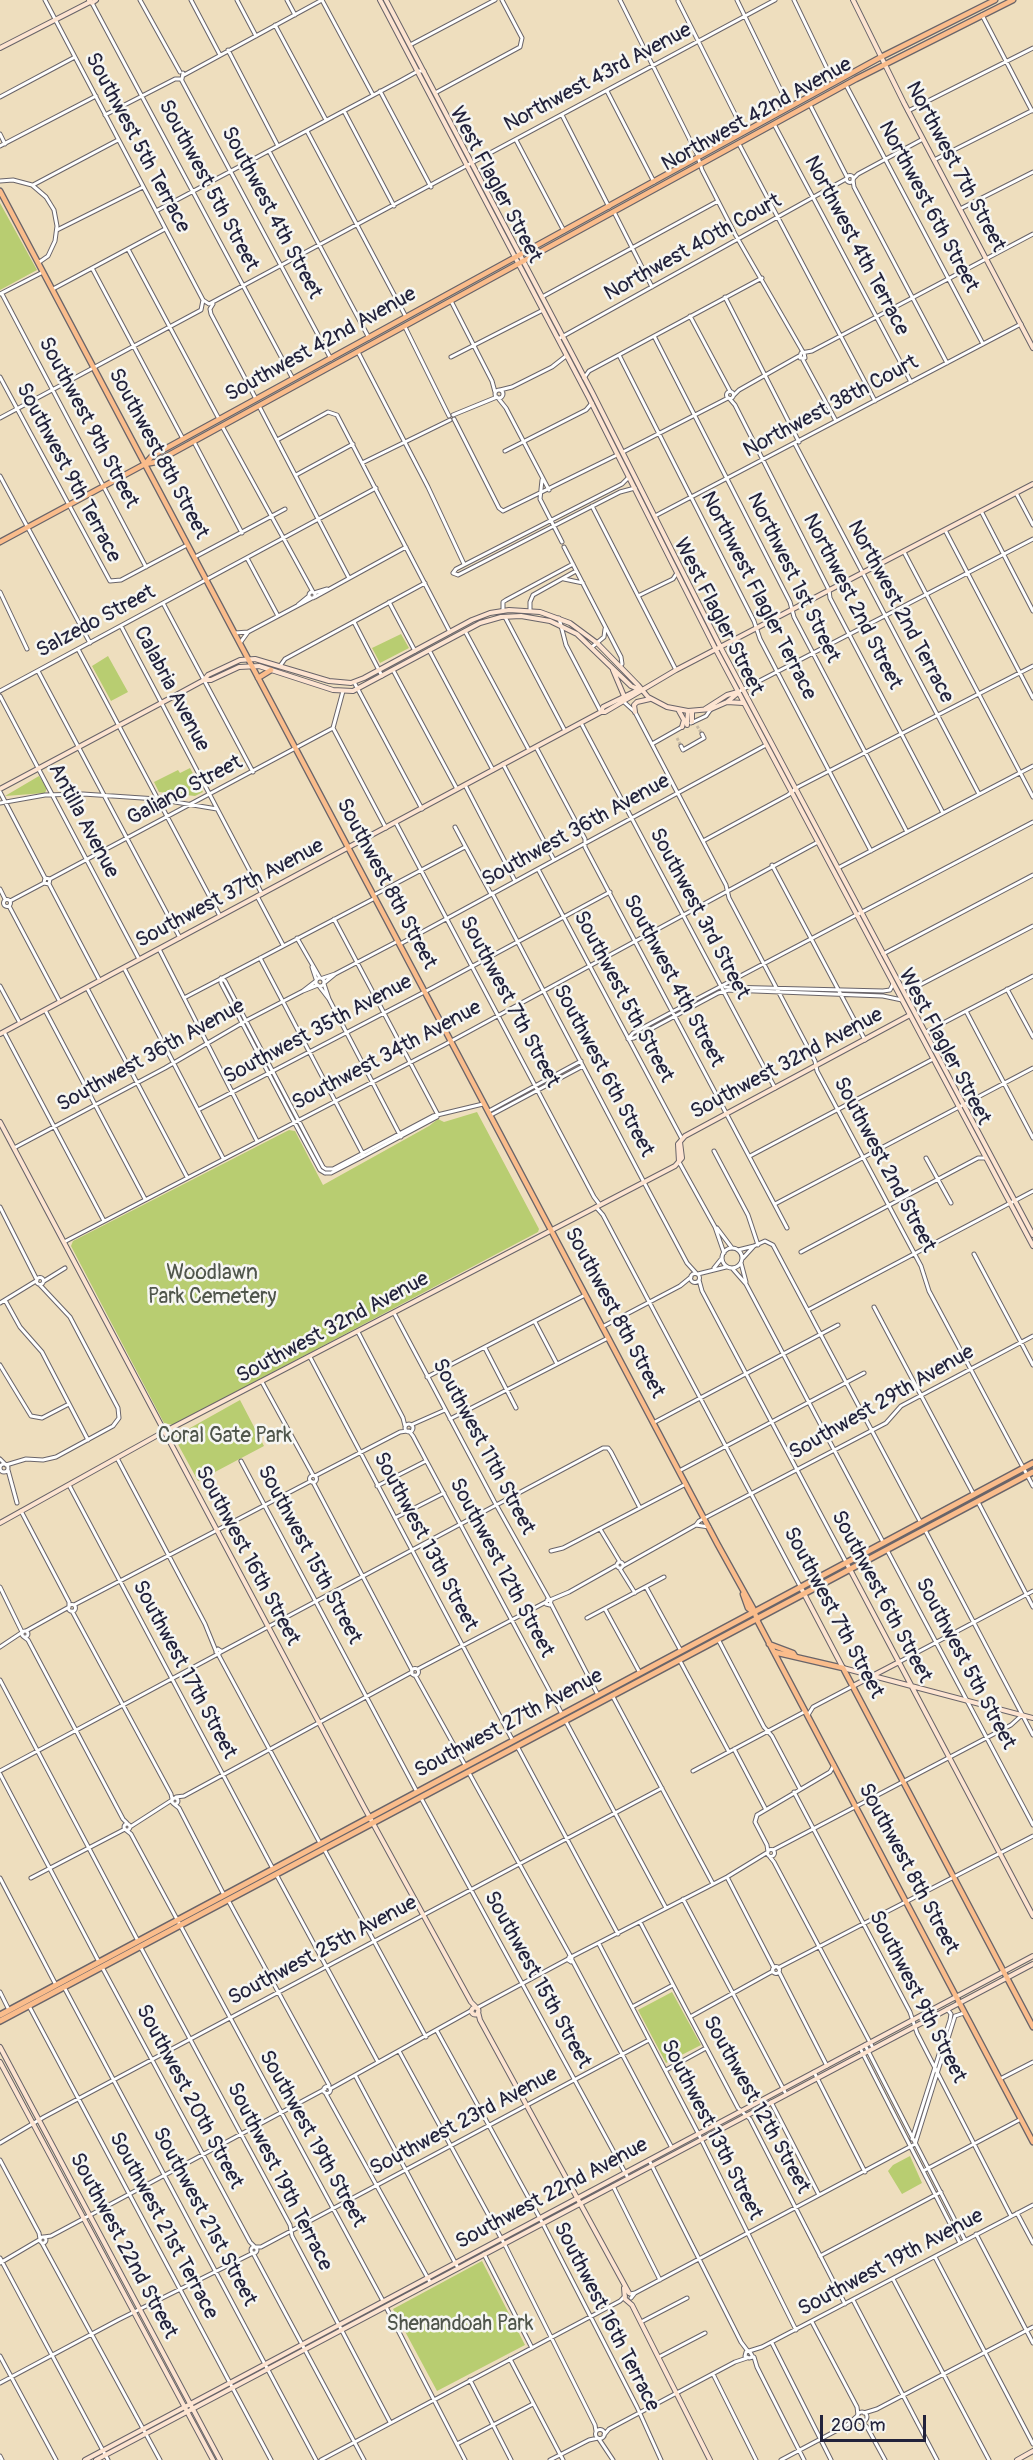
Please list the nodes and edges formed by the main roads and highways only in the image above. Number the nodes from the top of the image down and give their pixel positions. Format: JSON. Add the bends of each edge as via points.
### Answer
{"nodes":[{"id":1,"x":380,"y":0,"type":"edge"},
{"id":2,"x":386,"y":0,"type":"edge"},
{"id":3,"x":853,"y":0,"type":"edge"},
{"id":4,"x":1013,"y":0,"type":"edge"},
{"id":5,"x":993,"y":1,"type":"edge"},
{"id":6,"x":91,"y":2,"type":"edge"},
{"id":7,"x":980,"y":7,"type":"junction"},
{"id":8,"x":982,"y":15,"type":"junction"},
{"id":9,"x":971,"y":21,"type":"junction"},
{"id":10,"x":401,"y":40,"type":"junction"},
{"id":11,"x":410,"y":45,"type":"junction"},
{"id":12,"x":0,"y":48,"type":"edge"},
{"id":13,"x":881,"y":57,"type":"junction"},
{"id":14,"x":884,"y":64,"type":"junction"},
{"id":15,"x":819,"y":91,"type":"junction"},
{"id":16,"x":810,"y":105,"type":"junction"},
{"id":17,"x":789,"y":107,"type":"junction"},
{"id":18,"x":781,"y":121,"type":"junction"},
{"id":19,"x":470,"y":165,"type":"junction"},
{"id":20,"x":0,"y":190,"type":"edge"},
{"id":21,"x":609,"y":207,"type":"junction"},
{"id":22,"x":603,"y":219,"type":"junction"},
{"id":23,"x":519,"y":257,"type":"junction"},
{"id":24,"x":522,"y":263,"type":"junction"},
{"id":25,"x":459,"y":288,"type":"junction"},
{"id":26,"x":448,"y":294,"type":"junction"},
{"id":27,"x":452,"y":301,"type":"junction"},
{"id":28,"x":439,"y":308,"type":"junction"},
{"id":29,"x":406,"y":317,"type":"junction"},
{"id":30,"x":404,"y":327,"type":"junction"},
{"id":31,"x":560,"y":338,"type":"junction"},
{"id":32,"x":1033,"y":348,"type":"edge"},
{"id":33,"x":324,"y":362,"type":"junction"},
{"id":34,"x":320,"y":373,"type":"junction"},
{"id":35,"x":256,"y":399,"type":"junction"},
{"id":36,"x":268,"y":401,"type":"junction"},
{"id":37,"x":620,"y":453,"type":"junction"},
{"id":38,"x":145,"y":464,"type":"junction"},
{"id":39,"x":1033,"y":484,"type":"edge"},
{"id":40,"x":645,"y":508,"type":"junction"},
{"id":41,"x":655,"y":516,"type":"junction"},
{"id":42,"x":0,"y":542,"type":"edge"},
{"id":43,"x":667,"y":550,"type":"junction"},
{"id":44,"x":677,"y":558,"type":"junction"},
{"id":45,"x":530,"y":610,"type":"junction"},
{"id":46,"x":503,"y":611,"type":"junction"},
{"id":47,"x":525,"y":616,"type":"junction"},
{"id":48,"x":505,"y":617,"type":"junction"},
{"id":49,"x":462,"y":625,"type":"junction"},
{"id":50,"x":465,"y":631,"type":"junction"},
{"id":51,"x":426,"y":645,"type":"junction"},
{"id":52,"x":718,"y":648,"type":"junction"},
{"id":53,"x":429,"y":650,"type":"junction"},
{"id":54,"x":415,"y":651,"type":"junction"},
{"id":55,"x":417,"y":657,"type":"junction"},
{"id":56,"x":248,"y":658,"type":"junction"},
{"id":57,"x":390,"y":664,"type":"junction"},
{"id":58,"x":252,"y":666,"type":"junction"},
{"id":59,"x":620,"y":666,"type":"junction"},
{"id":60,"x":611,"y":667,"type":"junction"},
{"id":61,"x":271,"y":670,"type":"junction"},
{"id":62,"x":393,"y":670,"type":"junction"},
{"id":63,"x":258,"y":678,"type":"junction"},
{"id":64,"x":204,"y":680,"type":"junction"},
{"id":65,"x":733,"y":682,"type":"junction"},
{"id":66,"x":344,"y":684,"type":"junction"},
{"id":67,"x":640,"y":690,"type":"junction"},
{"id":68,"x":343,"y":691,"type":"junction"},
{"id":69,"x":741,"y":691,"type":"junction"},
{"id":70,"x":727,"y":695,"type":"junction"},
{"id":71,"x":624,"y":696,"type":"junction"},
{"id":72,"x":650,"y":699,"type":"junction"},
{"id":73,"x":727,"y":702,"type":"junction"},
{"id":74,"x":745,"y":704,"type":"junction"},
{"id":75,"x":705,"y":709,"type":"junction"},
{"id":76,"x":679,"y":711,"type":"junction"},
{"id":77,"x":690,"y":711,"type":"junction"},
{"id":78,"x":601,"y":712,"type":"junction"},
{"id":79,"x":635,"y":712,"type":"road end"},
{"id":80,"x":693,"y":723,"type":"tunnel mouth"},
{"id":81,"x":682,"y":727,"type":"road end"},
{"id":82,"x":0,"y":791,"type":"edge"},
{"id":83,"x":794,"y":791,"type":"junction"},
{"id":84,"x":349,"y":848,"type":"junction"},
{"id":85,"x":859,"y":913,"type":"junction"},
{"id":86,"x":904,"y":998,"type":"junction"},
{"id":87,"x":912,"y":1008,"type":"junction"},
{"id":88,"x":910,"y":1016,"type":"junction"},
{"id":89,"x":925,"y":1032,"type":"junction"},
{"id":90,"x":2,"y":1033,"type":"edge"},
{"id":91,"x":922,"y":1038,"type":"junction"},
{"id":92,"x":961,"y":1106,"type":"junction"},
{"id":93,"x":0,"y":1122,"type":"edge"},
{"id":94,"x":1012,"y":1202,"type":"junction"},
{"id":95,"x":552,"y":1231,"type":"junction"},
{"id":96,"x":1033,"y":1235,"type":"edge"},
{"id":97,"x":1032,"y":1244,"type":"edge"},
{"id":98,"x":165,"y":1432,"type":"junction"},
{"id":99,"x":1033,"y":1463,"type":"edge"},
{"id":100,"x":1030,"y":1474,"type":"edge"},
{"id":101,"x":982,"y":1490,"type":"junction"},
{"id":102,"x":974,"y":1495,"type":"junction"},
{"id":103,"x":978,"y":1502,"type":"junction"},
{"id":104,"x":969,"y":1506,"type":"junction"},
{"id":105,"x":929,"y":1518,"type":"junction"},
{"id":106,"x":0,"y":1523,"type":"edge"},
{"id":107,"x":925,"y":1530,"type":"junction"},
{"id":108,"x":890,"y":1539,"type":"junction"},
{"id":109,"x":887,"y":1550,"type":"junction"},
{"id":110,"x":846,"y":1562,"type":"junction"},
{"id":111,"x":850,"y":1569,"type":"junction"},
{"id":112,"x":800,"y":1586,"type":"junction"},
{"id":113,"x":805,"y":1594,"type":"junction"},
{"id":114,"x":753,"y":1612,"type":"junction"},
{"id":115,"x":757,"y":1620,"type":"junction"},
{"id":116,"x":769,"y":1644,"type":"junction"},
{"id":117,"x":687,"y":1648,"type":"junction"},
{"id":118,"x":681,"y":1651,"type":"junction"},
{"id":119,"x":774,"y":1652,"type":"junction"},
{"id":120,"x":795,"y":1656,"type":"junction"},
{"id":121,"x":677,"y":1661,"type":"junction"},
{"id":122,"x":899,"y":1662,"type":"junction"},
{"id":123,"x":843,"y":1668,"type":"junction"},
{"id":124,"x":873,"y":1676,"type":"junction"},
{"id":125,"x":616,"y":1686,"type":"junction"},
{"id":126,"x":853,"y":1686,"type":"junction"},
{"id":127,"x":912,"y":1687,"type":"junction"},
{"id":128,"x":598,"y":1695,"type":"junction"},
{"id":129,"x":612,"y":1695,"type":"junction"},
{"id":130,"x":595,"y":1704,"type":"junction"},
{"id":131,"x":563,"y":1717,"type":"junction"},
{"id":132,"x":1033,"y":1718,"type":"edge"},
{"id":133,"x":468,"y":1767,"type":"junction"},
{"id":134,"x":419,"y":1794,"type":"junction"},
{"id":135,"x":371,"y":1820,"type":"junction"},
{"id":136,"x":322,"y":1846,"type":"junction"},
{"id":137,"x":273,"y":1874,"type":"junction"},
{"id":138,"x":1033,"y":1916,"type":"edge"},
{"id":139,"x":139,"y":1944,"type":"junction"},
{"id":140,"x":1033,"y":1956,"type":"edge"},
{"id":141,"x":1033,"y":1964,"type":"edge"},
{"id":142,"x":99,"y":1966,"type":"junction"},
{"id":143,"x":1004,"y":1972,"type":"junction"},
{"id":144,"x":1008,"y":1978,"type":"junction"},
{"id":145,"x":56,"y":1985,"type":"junction"},
{"id":146,"x":63,"y":1988,"type":"junction"},
{"id":147,"x":957,"y":1997,"type":"junction"},
{"id":148,"x":960,"y":2003,"type":"junction"},
{"id":149,"x":0,"y":2015,"type":"edge"},
{"id":150,"x":0,"y":2021,"type":"edge"},
{"id":151,"x":1033,"y":2027,"type":"edge"},
{"id":152,"x":0,"y":2047,"type":"edge"},
{"id":153,"x":0,"y":2062,"type":"edge"},
{"id":154,"x":1033,"y":2142,"type":"edge"},
{"id":155,"x":578,"y":2198,"type":"junction"},
{"id":156,"x":582,"y":2203,"type":"junction"},
{"id":157,"x":190,"y":2404,"type":"junction"},
{"id":158,"x":184,"y":2407,"type":"junction"},
{"id":159,"x":193,"y":2409,"type":"junction"},
{"id":160,"x":187,"y":2412,"type":"junction"},
{"id":161,"x":1033,"y":2451,"type":"edge"},
{"id":162,"x":107,"y":2458,"type":"edge"},
{"id":163,"x":84,"y":2460,"type":"edge"},
{"id":164,"x":96,"y":2460,"type":"edge"},
{"id":165,"x":213,"y":2460,"type":"edge"},
{"id":166,"x":220,"y":2460,"type":"edge"},
{"id":167,"x":710,"y":2460,"type":"edge"},
{"id":168,"x":1017,"y":2460,"type":"edge"}],
"edges":[{"from":1,"to":10,"type":"main road","name":"West Flagler Street"},
{"from":2,"to":11,"type":"main road","name":"West Flagler Street"},
{"from":3,"to":13,"type":"main road","name":"Northwest 7th Street"},
{"from":4,"to":8,"type":"main road","name":"Northwest 42nd Avenue"},
{"from":5,"to":7,"type":"main road","name":"Northwest 42nd Avenue"},
{"from":5,"to":8,"type":"main road"},
{"from":6,"to":12,"type":"main road"},
{"from":7,"to":9,"type":"main road"},
{"from":7,"to":13,"type":"main road","name":"Northwest 42nd Avenue"},
{"from":8,"to":9,"type":"main road","name":"Northwest 42nd Avenue"},
{"from":9,"to":14,"type":"main road","name":"Northwest 42nd Avenue"},
{"from":10,"to":11,"type":"main road"},
{"from":10,"to":19,"type":"main road","name":"West Flagler Street"},
{"from":11,"to":19,"type":"main road","name":"West Flagler Street"},
{"from":13,"to":14,"type":"main road","name":"Northwest 7th Street"},
{"from":13,"to":15,"type":"main road","name":"Northwest 42nd Avenue"},
{"from":14,"to":16,"type":"main road","name":"Northwest 42nd Avenue"},
{"from":14,"to":32,"type":"main road","name":"Northwest 7th Street"},
{"from":15,"to":16,"type":"main road"},
{"from":15,"to":17,"type":"main road","name":"Northwest 42nd Avenue"},
{"from":16,"to":18,"type":"main road","name":"Northwest 42nd Avenue"},
{"from":17,"to":18,"type":"main road"},
{"from":17,"to":21,"type":"main road","name":"Northwest 42nd Avenue"},
{"from":18,"to":22,"type":"main road","name":"Northwest 42nd Avenue"},
{"from":19,"to":23,"type":"main road","name":"West Flagler Street"},
{"from":20,"to":38,"type":"main road","name":"Southwest 8th Street"},
{"from":21,"to":22,"type":"main road"},
{"from":21,"to":23,"type":"main road","name":"Northwest 42nd Avenue"},
{"from":22,"to":24,"type":"main road","name":"Northwest 42nd Avenue"},
{"from":23,"to":24,"type":"main road","name":"West Flagler Street"},
{"from":23,"to":25,"type":"main road","name":"Southwest 42nd Avenue"},
{"from":24,"to":27,"type":"main road","name":"Southwest 42nd Avenue"},
{"from":24,"to":31,"type":"main road","name":"West Flagler Street"},
{"from":24,"to":31,"type":"main road","name":"West Flagler Street"},
{"from":25,"to":26,"type":"main road","name":"Southwest 42nd Avenue"},
{"from":25,"to":27,"type":"main road"},
{"from":26,"to":28,"type":"main road"},
{"from":26,"to":29,"type":"main road","name":"Southwest 42nd Avenue"},
{"from":27,"to":28,"type":"main road","name":"Southwest 42nd Avenue"},
{"from":28,"to":30,"type":"main road","name":"Southwest 42nd Avenue"},
{"from":29,"to":30,"type":"main road"},
{"from":29,"to":33,"type":"main road","name":"Southwest 42nd Avenue"},
{"from":30,"to":34,"type":"main road","name":"Southwest 42nd Avenue"},
{"from":31,"to":37,"type":"main road","name":"West Flagler Street"},
{"from":31,"to":37,"type":"main road","name":"West Flagler Street","via":[[566,356]]},
{"from":33,"to":34,"type":"main road"},
{"from":33,"to":35,"type":"main road","name":"Southwest 42nd Avenue"},
{"from":34,"to":36,"type":"main road","name":"Southwest 42nd Avenue"},
{"from":35,"to":36,"type":"main road"},
{"from":35,"to":38,"type":"main road","name":"Southwest 42nd Avenue","via":[[152,456]]},
{"from":36,"to":38,"type":"main road","name":"Southwest 42nd Avenue","via":[[156,462]]},
{"from":37,"to":40,"type":"main road","name":"West Flagler Street"},
{"from":37,"to":41,"type":"main road","name":"West Flagler Street"},
{"from":38,"to":42,"type":"main road","name":"Southwest 42nd Avenue"},
{"from":38,"to":56,"type":"main road","name":"Southwest 8th Street"},
{"from":39,"to":52,"type":"main road","name":"Southwest 37th Avenue"},
{"from":40,"to":41,"type":"main road"},
{"from":40,"to":43,"type":"main road","name":"West Flagler Street"},
{"from":41,"to":44,"type":"main road","name":"West Flagler Street"},
{"from":43,"to":44,"type":"main road"},
{"from":43,"to":52,"type":"main road","name":"West Flagler Street"},
{"from":44,"to":52,"type":"main road","name":"West Flagler Street"},
{"from":45,"to":46,"type":"main road"},
{"from":45,"to":47,"type":"main road"},
{"from":45,"to":59,"type":"main road","via":[[559,617],[580,629]]},
{"from":46,"to":48,"type":"main road"},
{"from":46,"to":49,"type":"main road"},
{"from":47,"to":48,"type":"main road"},
{"from":47,"to":60,"type":"main road","via":[[577,634]]},
{"from":48,"to":50,"type":"main road"},
{"from":49,"to":50,"type":"main road"},
{"from":49,"to":51,"type":"main road"},
{"from":50,"to":53,"type":"main road"},
{"from":51,"to":53,"type":"main road"},
{"from":51,"to":54,"type":"main road"},
{"from":52,"to":65,"type":"main road","name":"West Flagler Street"},
{"from":52,"to":67,"type":"main road","name":"Southwest 37th Avenue"},
{"from":52,"to":69,"type":"main road","name":"West Flagler Street"},
{"from":53,"to":55,"type":"main road"},
{"from":54,"to":55,"type":"main road"},
{"from":54,"to":57,"type":"main road"},
{"from":55,"to":62,"type":"main road"},
{"from":56,"to":58,"type":"main road","name":"Southwest 8th Street"},
{"from":56,"to":64,"type":"main road","via":[[222,667]]},
{"from":56,"to":66,"type":"main road"},
{"from":57,"to":62,"type":"main road"},
{"from":57,"to":66,"type":"main road"},
{"from":58,"to":61,"type":"main road"},
{"from":58,"to":63,"type":"main road","name":"Southwest 8th Street"},
{"from":58,"to":64,"type":"main road"},
{"from":59,"to":60,"type":"main road"},
{"from":59,"to":67,"type":"main road","via":[[639,684]]},
{"from":60,"to":67,"type":"main road"},
{"from":60,"to":71,"type":"main road"},
{"from":61,"to":63,"type":"main road"},
{"from":61,"to":68,"type":"main road"},
{"from":62,"to":68,"type":"main road","via":[[358,689]]},
{"from":63,"to":84,"type":"main road","name":"Southwest 8th Street"},
{"from":64,"to":82,"type":"main road"},
{"from":65,"to":69,"type":"main road","name":"West Flagler Street"},
{"from":65,"to":70,"type":"main road"},
{"from":66,"to":68,"type":"main road"},
{"from":67,"to":71,"type":"main road","name":"Southwest 37th Avenue"},
{"from":67,"to":72,"type":"main road"},
{"from":67,"to":78,"type":"main road","name":"Southwest 37th Avenue"},
{"from":69,"to":70,"type":"main road"},
{"from":69,"to":73,"type":"main road"},
{"from":69,"to":74,"type":"main road","name":"West Flagler Street"},
{"from":69,"to":83,"type":"main road","name":"West Flagler Street"},
{"from":70,"to":75,"type":"main road"},
{"from":71,"to":78,"type":"main road","name":"Southwest 37th Avenue"},
{"from":72,"to":76,"type":"main road"},
{"from":72,"to":79,"type":"main road","via":[[637,702]]},
{"from":73,"to":74,"type":"main road"},
{"from":73,"to":75,"type":"main road"},
{"from":74,"to":83,"type":"main road","name":"West Flagler Street"},
{"from":75,"to":77,"type":"main road"},
{"from":76,"to":77,"type":"main road"},
{"from":76,"to":81,"type":"main road","via":[[684,720]]},
{"from":77,"to":80,"type":"main road"},
{"from":78,"to":84,"type":"main road","name":"Southwest 37th Avenue"},
{"from":83,"to":85,"type":"main road","name":"West Flagler Street"},
{"from":83,"to":85,"type":"main road","name":"West Flagler Street"},
{"from":84,"to":90,"type":"main road","name":"Southwest 37th Avenue"},
{"from":84,"to":95,"type":"main road","name":"Southwest 8th Street"},
{"from":85,"to":86,"type":"main road","name":"West Flagler Street","via":[[893,984]]},
{"from":85,"to":86,"type":"main road","name":"West Flagler Street"},
{"from":86,"to":87,"type":"main road","name":"West Flagler Street"},
{"from":86,"to":88,"type":"main road","name":"West Flagler Street"},
{"from":87,"to":88,"type":"main road"},
{"from":87,"to":89,"type":"main road","name":"West Flagler Street"},
{"from":88,"to":91,"type":"main road","name":"West Flagler Street"},
{"from":88,"to":95,"type":"main road","name":"Southwest 32nd Avenue","via":[[681,1140],[679,1161]]},
{"from":89,"to":91,"type":"main road"},
{"from":89,"to":92,"type":"main road","name":"West Flagler Street"},
{"from":91,"to":92,"type":"main road","name":"West Flagler Street"},
{"from":92,"to":94,"type":"main road","name":"West Flagler Street"},
{"from":92,"to":94,"type":"main road","name":"West Flagler Street"},
{"from":93,"to":98,"type":"main road","name":"Southwest 16th Street"},
{"from":94,"to":96,"type":"main road","name":"West Flagler Street"},
{"from":94,"to":97,"type":"main road","name":"West Flagler Street"},
{"from":95,"to":98,"type":"main road","name":"Southwest 32nd Avenue"},
{"from":95,"to":114,"type":"main road","name":"Southwest 8th Street"},
{"from":98,"to":106,"type":"main road","name":"Southwest 32nd Avenue"},
{"from":98,"to":135,"type":"main road","name":"Southwest 16th Street"},
{"from":99,"to":101,"type":"highway","name":"Southwest 27th Avenue"},
{"from":100,"to":103,"type":"highway","name":"Southwest 27th Avenue"},
{"from":101,"to":102,"type":"highway","name":"Southwest 27th Avenue"},
{"from":101,"to":103,"type":"highway"},
{"from":102,"to":104,"type":"highway"},
{"from":102,"to":105,"type":"highway","name":"Southwest 27th Avenue"},
{"from":103,"to":104,"type":"highway","name":"Southwest 27th Avenue"},
{"from":104,"to":107,"type":"highway","name":"Southwest 27th Avenue"},
{"from":105,"to":107,"type":"highway","via":[[924,1523]]},
{"from":105,"to":108,"type":"highway","name":"Southwest 27th Avenue"},
{"from":107,"to":109,"type":"highway","name":"Southwest 27th Avenue"},
{"from":108,"to":109,"type":"highway"},
{"from":108,"to":110,"type":"highway","name":"Southwest 27th Avenue"},
{"from":109,"to":111,"type":"highway","name":"Southwest 27th Avenue"},
{"from":110,"to":111,"type":"main road","name":"Southwest 6th Street"},
{"from":110,"to":112,"type":"highway","name":"Southwest 27th Avenue"},
{"from":111,"to":113,"type":"highway","name":"Southwest 27th Avenue"},
{"from":111,"to":122,"type":"main road","name":"Southwest 6th Street"},
{"from":112,"to":113,"type":"main road","name":"Southwest 7th Street"},
{"from":112,"to":114,"type":"highway","name":"Southwest 27th Avenue"},
{"from":113,"to":115,"type":"highway","name":"Southwest 27th Avenue"},
{"from":113,"to":123,"type":"main road","name":"Southwest 7th Street"},
{"from":114,"to":115,"type":"main road","name":"Southwest 8th Street"},
{"from":114,"to":117,"type":"highway","name":"Southwest 27th Avenue"},
{"from":115,"to":116,"type":"main road","name":"Southwest 8th Street"},
{"from":115,"to":121,"type":"highway","name":"Southwest 27th Avenue"},
{"from":116,"to":119,"type":"main road","name":"Southwest 8th Street"},
{"from":116,"to":120,"type":"main road"},
{"from":117,"to":118,"type":"highway","name":"Southwest 27th Avenue"},
{"from":117,"to":121,"type":"highway"},
{"from":118,"to":121,"type":"highway"},
{"from":118,"to":125,"type":"highway","name":"Southwest 27th Avenue"},
{"from":119,"to":120,"type":"main road"},
{"from":119,"to":147,"type":"main road","name":"Southwest 8th Street"},
{"from":120,"to":123,"type":"main road"},
{"from":121,"to":129,"type":"highway","name":"Southwest 27th Avenue"},
{"from":122,"to":124,"type":"main road"},
{"from":122,"to":127,"type":"main road","name":"Southwest 6th Street"},
{"from":123,"to":124,"type":"main road"},
{"from":123,"to":126,"type":"main road","name":"Southwest 7th Street"},
{"from":124,"to":126,"type":"main road"},
{"from":124,"to":127,"type":"main road"},
{"from":125,"to":128,"type":"highway","name":"Southwest 27th Avenue"},
{"from":125,"to":129,"type":"highway"},
{"from":126,"to":143,"type":"main road","name":"Southwest 7th Street"},
{"from":127,"to":132,"type":"main road"},
{"from":127,"to":138,"type":"main road","name":"Southwest 6th Street"},
{"from":128,"to":130,"type":"highway"},
{"from":128,"to":131,"type":"highway","name":"Southwest 27th Avenue"},
{"from":129,"to":130,"type":"highway","name":"Southwest 27th Avenue"},
{"from":130,"to":131,"type":"highway","name":"Southwest 27th Avenue"},
{"from":131,"to":133,"type":"highway","name":"Southwest 27th Avenue"},
{"from":133,"to":134,"type":"highway","name":"Southwest 27th Avenue"},
{"from":133,"to":134,"type":"highway","name":"Southwest 27th Avenue","via":[[462,1775]]},
{"from":134,"to":135,"type":"highway","name":"Southwest 27th Avenue"},
{"from":135,"to":136,"type":"highway","name":"Southwest 27th Avenue"},
{"from":135,"to":155,"type":"main road","name":"Southwest 16th Street"},
{"from":136,"to":137,"type":"highway","name":"Southwest 27th Avenue"},
{"from":136,"to":137,"type":"highway","name":"Southwest 27th Avenue","via":[[279,1865]]},
{"from":137,"to":139,"type":"highway","name":"Southwest 27th Avenue"},
{"from":139,"to":142,"type":"highway","name":"Southwest 27th Avenue"},
{"from":139,"to":142,"type":"highway","name":"Southwest 27th Avenue","via":[[107,1958]]},
{"from":140,"to":143,"type":"main road","name":"Southwest 22nd Avenue"},
{"from":141,"to":144,"type":"main road","name":"Southwest 22nd Avenue"},
{"from":142,"to":145,"type":"highway","name":"Southwest 27th Avenue"},
{"from":142,"to":146,"type":"highway","name":"Southwest 27th Avenue"},
{"from":143,"to":144,"type":"main road","name":"Southwest 7th Street"},
{"from":143,"to":147,"type":"main road","name":"Southwest 22nd Avenue"},
{"from":144,"to":148,"type":"main road","name":"Southwest 22nd Avenue"},
{"from":144,"to":151,"type":"main road","name":"Southwest 7th Street"},
{"from":145,"to":146,"type":"highway"},
{"from":145,"to":149,"type":"highway","name":"Southwest 27th Avenue"},
{"from":146,"to":150,"type":"highway","name":"Southwest 27th Avenue"},
{"from":147,"to":148,"type":"main road","name":"Southwest 8th Street"},
{"from":147,"to":155,"type":"main road","name":"Southwest 22nd Avenue"},
{"from":148,"to":154,"type":"main road","name":"Southwest 8th Street"},
{"from":148,"to":156,"type":"main road","name":"Southwest 22nd Avenue"},
{"from":152,"to":157,"type":"main road","name":"Southwest 22nd Street"},
{"from":153,"to":158,"type":"main road","name":"Southwest 22nd Street"},
{"from":155,"to":156,"type":"main road","name":"Southwest 16th Street"},
{"from":155,"to":157,"type":"main road","name":"Southwest 22nd Avenue"},
{"from":156,"to":159,"type":"main road","name":"Southwest 22nd Avenue"},
{"from":156,"to":167,"type":"main road","name":"Southwest 16th Street"},
{"from":157,"to":158,"type":"main road","name":"Southwest 22nd Avenue"},
{"from":157,"to":159,"type":"main road","name":"Southwest 22nd Street"},
{"from":158,"to":160,"type":"main road","name":"Southwest 22nd Street"},
{"from":158,"to":163,"type":"main road","name":"Southwest 22nd Avenue"},
{"from":159,"to":160,"type":"main road","name":"Southwest 22nd Avenue"},
{"from":159,"to":166,"type":"main road","name":"Southwest 22nd Street"},
{"from":160,"to":162,"type":"main road","name":"Southwest 22nd Avenue"},
{"from":160,"to":165,"type":"main road","name":"Southwest 22nd Street"},
{"from":161,"to":168,"type":"main road"},
{"from":162,"to":164,"type":"main road","name":"Southwest 22nd Avenue"}]}
